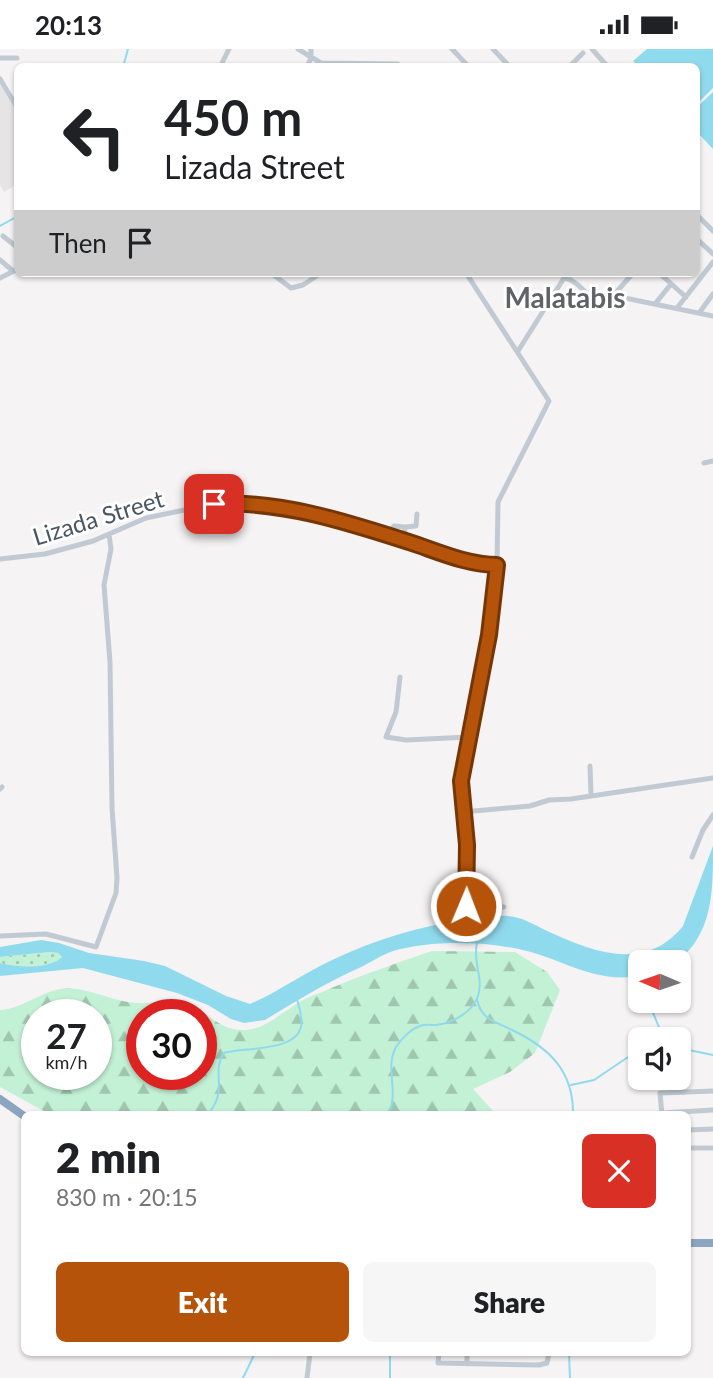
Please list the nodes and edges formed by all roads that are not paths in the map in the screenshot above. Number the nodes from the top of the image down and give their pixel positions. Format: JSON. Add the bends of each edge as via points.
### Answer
{"nodes":[{"id":1,"x":298,"y":49,"type":"edge"},
{"id":2,"x":311,"y":49,"type":"edge"},
{"id":3,"x":452,"y":49,"type":"edge"},
{"id":4,"x":493,"y":49,"type":"edge"},
{"id":5,"x":592,"y":49,"type":"edge"},
{"id":6,"x":583,"y":53,"type":"dead end"},
{"id":7,"x":0,"y":58,"type":"edge"},
{"id":8,"x":17,"y":58,"type":"dead end"},
{"id":9,"x":311,"y":58,"type":"junction"},
{"id":10,"x":309,"y":63,"type":"edge"},
{"id":11,"x":321,"y":63,"type":"edge"},
{"id":12,"x":465,"y":63,"type":"edge"},
{"id":13,"x":506,"y":63,"type":"edge"},
{"id":14,"x":573,"y":63,"type":"edge"},
{"id":15,"x":604,"y":63,"type":"edge"},
{"id":16,"x":0,"y":79,"type":"edge"},
{"id":17,"x":9,"y":95,"type":"junction"},
{"id":18,"x":14,"y":95,"type":"edge"},
{"id":19,"x":14,"y":103,"type":"edge"},
{"id":20,"x":700,"y":218,"type":"edge"},
{"id":21,"x":713,"y":230,"type":"edge"},
{"id":22,"x":3,"y":236,"type":"dead end"},
{"id":23,"x":700,"y":242,"type":"edge"},
{"id":24,"x":14,"y":245,"type":"edge"},
{"id":25,"x":713,"y":254,"type":"edge"},
{"id":26,"x":713,"y":262,"type":"edge"},
{"id":27,"x":276,"y":277,"type":"edge"},
{"id":28,"x":314,"y":277,"type":"edge"},
{"id":29,"x":469,"y":277,"type":"edge"},
{"id":30,"x":630,"y":277,"type":"edge"},
{"id":31,"x":663,"y":277,"type":"edge"},
{"id":32,"x":671,"y":284,"type":"junction"},
{"id":33,"x":713,"y":295,"type":"edge"},
{"id":34,"x":615,"y":296,"type":"junction"},
{"id":35,"x":686,"y":297,"type":"junction"},
{"id":36,"x":655,"y":304,"type":"junction"},
{"id":37,"x":677,"y":309,"type":"junction"},
{"id":38,"x":699,"y":313,"type":"junction"},
{"id":39,"x":713,"y":316,"type":"edge"},
{"id":40,"x":518,"y":351,"type":"junction"},
{"id":41,"x":713,"y":461,"type":"edge"},
{"id":42,"x":704,"y":463,"type":"dead end"},
{"id":43,"x":417,"y":514,"type":"dead end"},
{"id":44,"x":405,"y":527,"type":"junction"},
{"id":45,"x":109,"y":534,"type":"junction"},
{"id":46,"x":388,"y":535,"type":"junction"},
{"id":47,"x":404,"y":540,"type":"junction"},
{"id":48,"x":0,"y":559,"type":"edge"},
{"id":49,"x":497,"y":565,"type":"junction"},
{"id":50,"x":400,"y":677,"type":"dead end"},
{"id":51,"x":469,"y":737,"type":"junction"},
{"id":52,"x":590,"y":767,"type":"dead end"},
{"id":53,"x":713,"y":778,"type":"edge"},
{"id":54,"x":591,"y":795,"type":"junction"},
{"id":55,"x":463,"y":811,"type":"junction"},
{"id":56,"x":713,"y":815,"type":"edge"},
{"id":57,"x":692,"y":857,"type":"dead end"},
{"id":58,"x":504,"y":907,"type":"dead end"},
{"id":59,"x":0,"y":936,"type":"edge"},
{"id":60,"x":713,"y":1091,"type":"edge"},
{"id":61,"x":0,"y":1098,"type":"edge"},
{"id":62,"x":713,"y":1110,"type":"edge"},
{"id":63,"x":662,"y":1111,"type":"edge"},
{"id":64,"x":691,"y":1112,"type":"edge"},
{"id":65,"x":21,"y":1114,"type":"edge"},
{"id":66,"x":713,"y":1129,"type":"edge"},
{"id":67,"x":691,"y":1130,"type":"edge"},
{"id":68,"x":691,"y":1148,"type":"edge"},
{"id":69,"x":713,"y":1148,"type":"edge"},
{"id":70,"x":691,"y":1243,"type":"edge"},
{"id":71,"x":713,"y":1243,"type":"edge"},
{"id":72,"x":310,"y":1356,"type":"edge"},
{"id":73,"x":439,"y":1356,"type":"edge"},
{"id":74,"x":467,"y":1356,"type":"edge"},
{"id":75,"x":549,"y":1356,"type":"edge"},
{"id":76,"x":467,"y":1364,"type":"junction"},
{"id":77,"x":307,"y":1378,"type":"edge"}],
"edges":[{"from":1,"to":9,"type":"street"},
{"from":2,"to":9,"type":"street"},
{"from":3,"to":12,"type":"street"},
{"from":4,"to":13,"type":"street"},
{"from":5,"to":15,"type":"street"},
{"from":6,"to":14,"type":"street"},
{"from":7,"to":8,"type":"street"},
{"from":9,"to":10,"type":"street"},
{"from":9,"to":11,"type":"street"},
{"from":16,"to":17,"type":"street"},
{"from":17,"to":18,"type":"street"},
{"from":17,"to":19,"type":"street"},
{"from":20,"to":21,"type":"street"},
{"from":22,"to":24,"type":"street"},
{"from":23,"to":25,"type":"street"},
{"from":26,"to":35,"type":"street"},
{"from":27,"to":28,"type":"street","via":[[291,288]]},
{"from":29,"to":40,"type":"street"},
{"from":30,"to":34,"type":"street"},
{"from":31,"to":32,"type":"street"},
{"from":32,"to":35,"type":"street"},
{"from":32,"to":36,"type":"street"},
{"from":33,"to":38,"type":"street"},
{"from":34,"to":36,"type":"street"},
{"from":34,"to":40,"type":"street","via":[[609,303],[599,304],[564,278]]},
{"from":35,"to":37,"type":"street"},
{"from":36,"to":37,"type":"street"},
{"from":37,"to":38,"type":"street"},
{"from":38,"to":39,"type":"street"},
{"from":40,"to":49,"type":"street","via":[[549,401],[498,502]]},
{"from":41,"to":42,"type":"street"},
{"from":43,"to":44,"type":"street","via":[[416,526]]},
{"from":44,"to":46,"type":"street","via":[[394,526]]},
{"from":44,"to":47,"type":"street"},
{"from":45,"to":46,"type":"street","name":"Lizada Street","via":[[146,518],[232,503],[330,519]]},
{"from":45,"to":48,"type":"street","name":"Lizada Street","via":[[45,554]]},
{"from":45,"to":59,"type":"street","via":[[104,585],[116,893],[96,947],[46,934]]},
{"from":46,"to":47,"type":"street","name":"Lizada Street"},
{"from":47,"to":49,"type":"street","name":"Lizada Street"},
{"from":49,"to":51,"type":"street"},
{"from":50,"to":51,"type":"street","via":[[396,712],[386,737]]},
{"from":51,"to":55,"type":"street","via":[[461,781]]},
{"from":52,"to":54,"type":"street"},
{"from":53,"to":54,"type":"street"},
{"from":54,"to":55,"type":"street"},
{"from":55,"to":58,"type":"street","via":[[466,906]]},
{"from":56,"to":57,"type":"street"},
{"from":60,"to":63,"type":"street","via":[[660,1093]]},
{"from":61,"to":65,"type":"highway"},
{"from":62,"to":64,"type":"street"},
{"from":66,"to":67,"type":"street"},
{"from":68,"to":69,"type":"street"},
{"from":70,"to":71,"type":"highway"},
{"from":72,"to":77,"type":"street"},
{"from":73,"to":76,"type":"street","via":[[438,1363]]},
{"from":74,"to":76,"type":"street"},
{"from":75,"to":76,"type":"street","via":[[544,1364]]}]}
